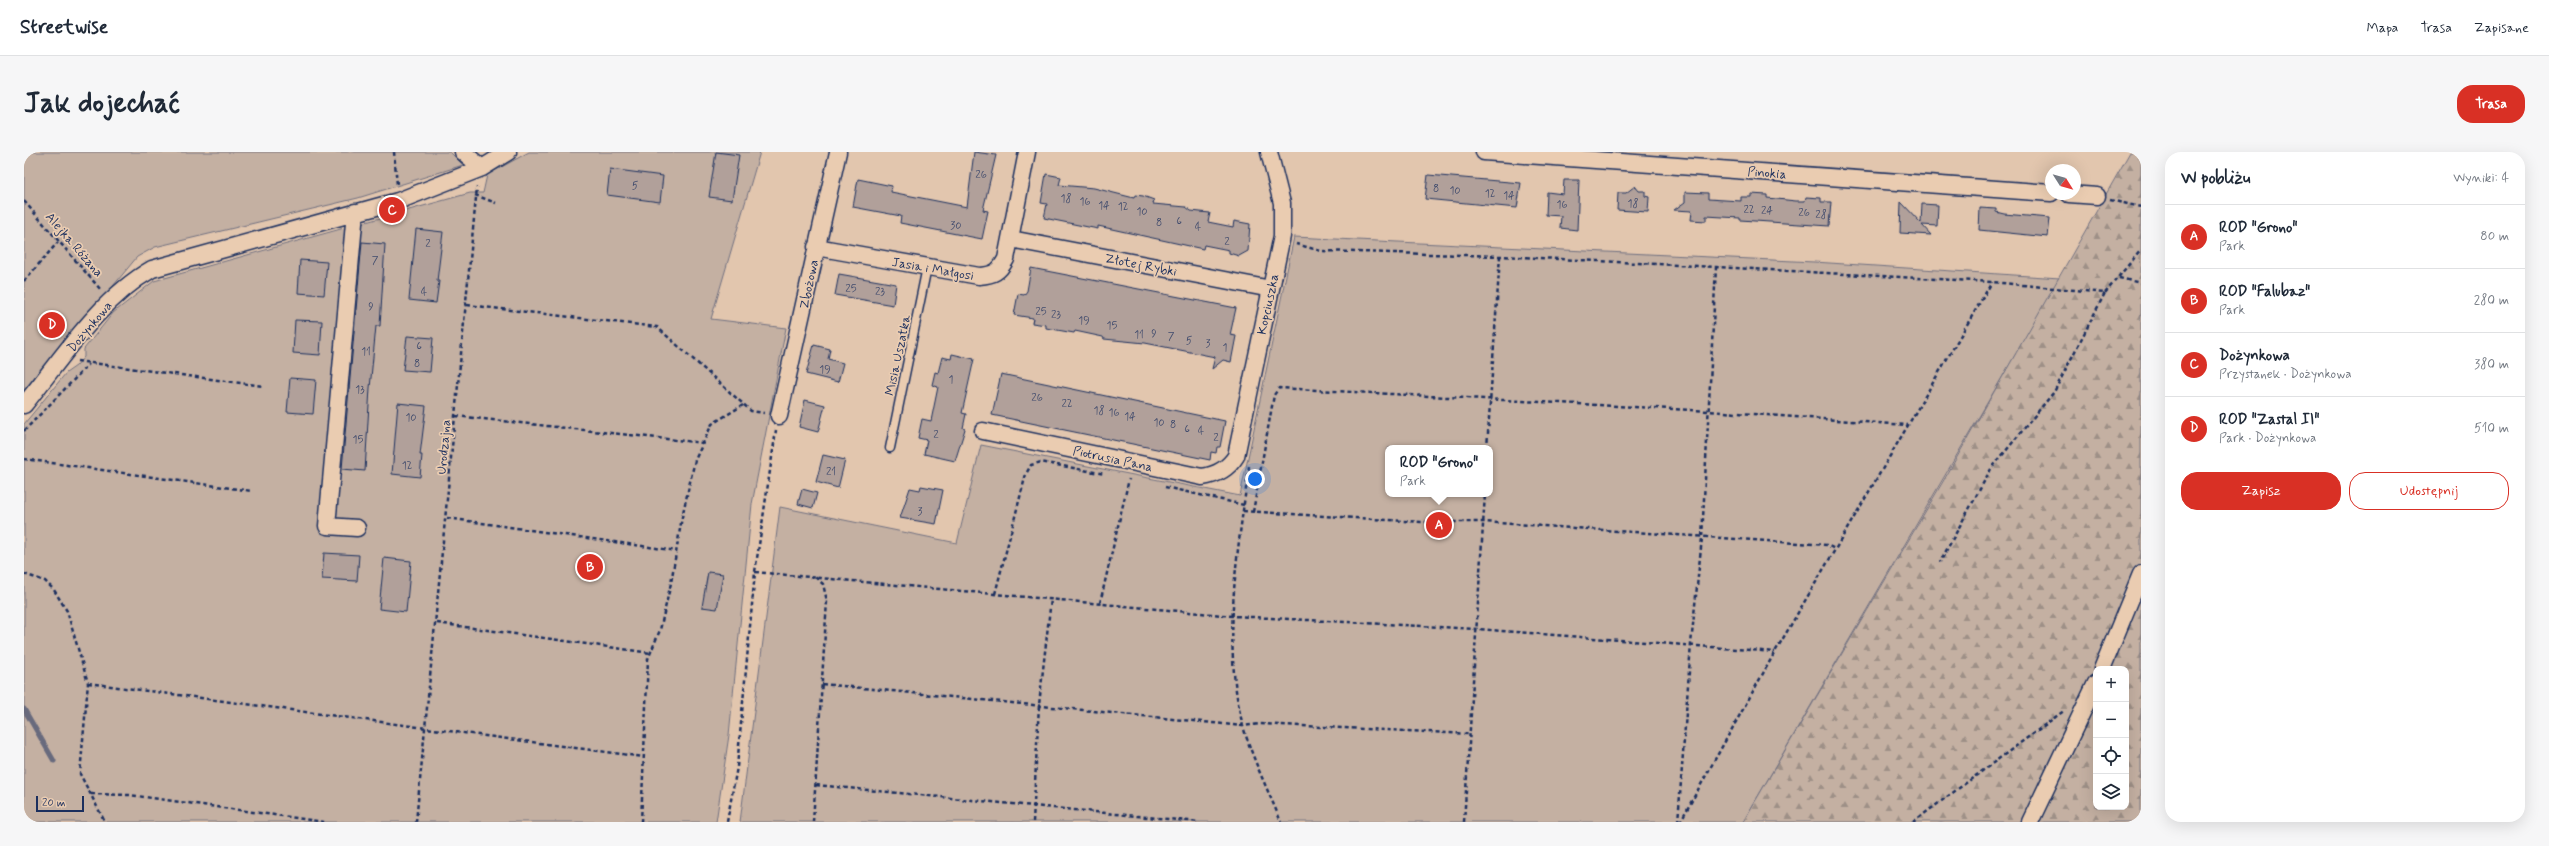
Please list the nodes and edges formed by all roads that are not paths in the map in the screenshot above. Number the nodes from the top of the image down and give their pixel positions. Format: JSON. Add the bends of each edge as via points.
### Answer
{"nodes":[{"id":1,"x":463,"y":152,"type":"edge"},
{"id":2,"x":508,"y":152,"type":"edge"},
{"id":3,"x":838,"y":152,"type":"edge"},
{"id":4,"x":1028,"y":152,"type":"edge"},
{"id":5,"x":1269,"y":152,"type":"edge"},
{"id":6,"x":1484,"y":152,"type":"edge"},
{"id":7,"x":482,"y":168,"type":"junction"},
{"id":8,"x":2045,"y":193,"type":"edge"},
{"id":9,"x":2081,"y":195,"type":"edge"},
{"id":10,"x":2097,"y":196,"type":"road end"},
{"id":11,"x":355,"y":212,"type":"junction"},
{"id":12,"x":1011,"y":239,"type":"junction"},
{"id":13,"x":816,"y":247,"type":"junction"},
{"id":14,"x":927,"y":267,"type":"junction"},
{"id":15,"x":1271,"y":289,"type":"junction"},
{"id":16,"x":24,"y":405,"type":"edge"},
{"id":17,"x":779,"y":416,"type":"road end"},
{"id":18,"x":983,"y":431,"type":"dead end"},
{"id":19,"x":890,"y":448,"type":"dead end"},
{"id":20,"x":1243,"y":457,"type":"joint"},
{"id":21,"x":357,"y":528,"type":"dead end"},
{"id":22,"x":2141,"y":574,"type":"edge"},
{"id":23,"x":2103,"y":666,"type":"edge"},
{"id":24,"x":2093,"y":689,"type":"edge"},
{"id":25,"x":2030,"y":822,"type":"edge"}],
"edges":[{"from":1,"to":7,"type":"street"},
{"from":2,"to":7,"type":"street","name":"Dożynkowa"},
{"from":3,"to":13,"type":"street","name":"Zbożowa"},
{"from":4,"to":12,"type":"street","name":"Jasia i Małgosi"},
{"from":5,"to":15,"type":"street","name":"Kopciuszka","via":[[1282,203],[1282,236]]},
{"from":6,"to":8,"type":"street","name":"Pinokia"},
{"from":7,"to":11,"type":"street","name":"Dożynkowa","via":[[398,200]]},
{"from":9,"to":10,"type":"street"},
{"from":11,"to":16,"type":"street","name":"Dożynkowa","via":[[152,269],[133,280],[110,300]]},
{"from":11,"to":21,"type":"street","via":[[327,526]]},
{"from":12,"to":14,"type":"street","name":"Jasia i Małgosi","via":[[1006,260],[1000,270],[992,275],[979,276]]},
{"from":12,"to":15,"type":"street","name":"Złotej Rybki"},
{"from":13,"to":14,"type":"street","name":"Jasia i Małgosi"},
{"from":13,"to":17,"type":"street","name":"Zbożowa"},
{"from":14,"to":19,"type":"lane","name":"Misia Uszatka"},
{"from":15,"to":20,"type":"street","name":"Kopciuszka"},
{"from":18,"to":20,"type":"street","name":"Piotrusia Pana","via":[[1202,477],[1221,471]]},
{"from":22,"to":23,"type":"street"},
{"from":24,"to":25,"type":"street"}]}
